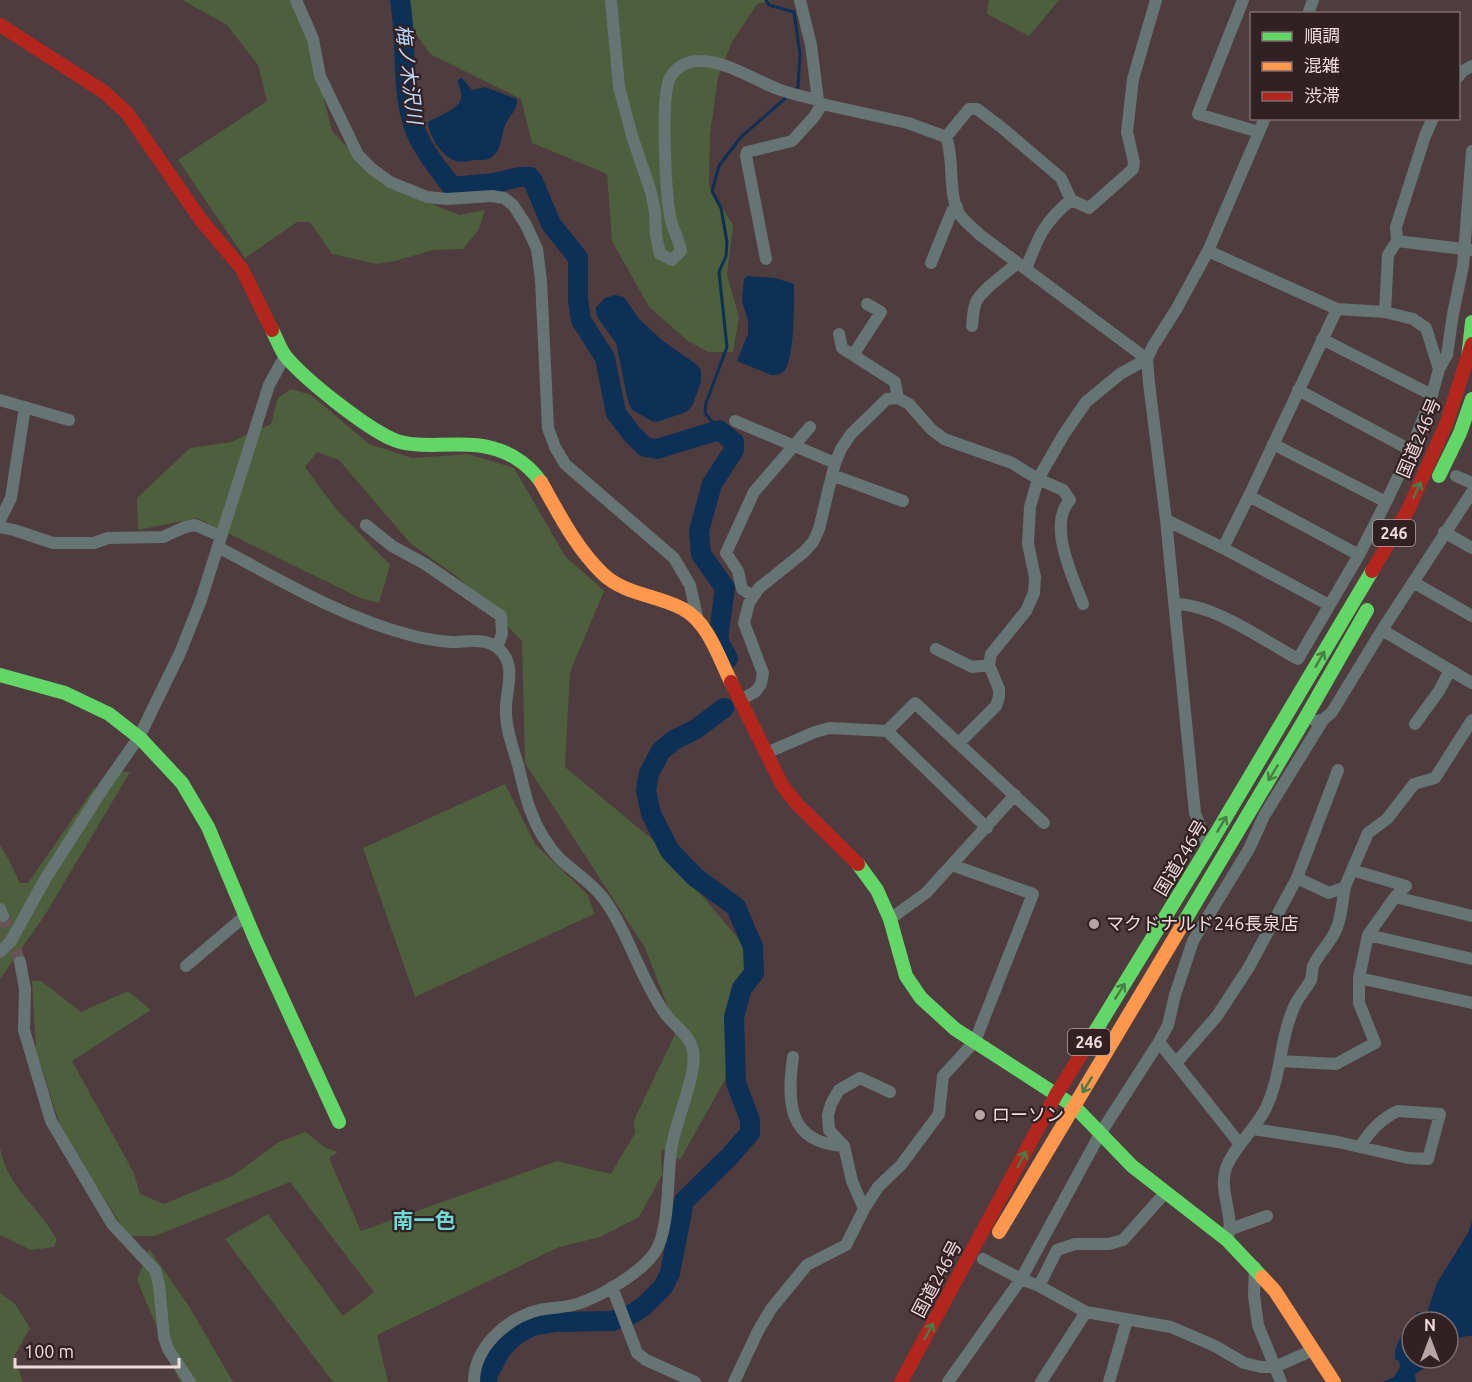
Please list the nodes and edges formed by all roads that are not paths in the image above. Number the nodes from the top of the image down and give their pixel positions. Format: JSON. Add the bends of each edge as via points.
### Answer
{"nodes":[{"id":1,"x":296,"y":0,"type":"edge"},
{"id":2,"x":611,"y":0,"type":"edge"},
{"id":3,"x":800,"y":0,"type":"edge"},
{"id":4,"x":1156,"y":0,"type":"edge"},
{"id":5,"x":1243,"y":0,"type":"edge"},
{"id":6,"x":0,"y":25,"type":"edge"},
{"id":7,"x":820,"y":102,"type":"junction"},
{"id":8,"x":1264,"y":120,"type":"edge"},
{"id":9,"x":1432,"y":120,"type":"edge"},
{"id":10,"x":1259,"y":132,"type":"junction"},
{"id":11,"x":946,"y":136,"type":"junction"},
{"id":12,"x":1472,"y":151,"type":"edge"},
{"id":13,"x":1071,"y":200,"type":"junction"},
{"id":14,"x":957,"y":207,"type":"junction"},
{"id":15,"x":1397,"y":241,"type":"junction"},
{"id":16,"x":1468,"y":249,"type":"edge"},
{"id":17,"x":1208,"y":251,"type":"junction"},
{"id":18,"x":766,"y":259,"type":"dead end"},
{"id":19,"x":931,"y":263,"type":"dead end"},
{"id":20,"x":1022,"y":266,"type":"junction"},
{"id":21,"x":867,"y":304,"type":"dead end"},
{"id":22,"x":1336,"y":309,"type":"junction"},
{"id":23,"x":1385,"y":312,"type":"junction"},
{"id":24,"x":1472,"y":322,"type":"edge"},
{"id":25,"x":972,"y":326,"type":"dead end"},
{"id":26,"x":839,"y":334,"type":"dead end"},
{"id":27,"x":1322,"y":339,"type":"junction"},
{"id":28,"x":1472,"y":344,"type":"edge"},
{"id":29,"x":853,"y":355,"type":"junction"},
{"id":30,"x":285,"y":356,"type":"junction"},
{"id":31,"x":1148,"y":359,"type":"junction"},
{"id":32,"x":1468,"y":360,"type":"junction"},
{"id":33,"x":1439,"y":369,"type":"junction"},
{"id":34,"x":1298,"y":390,"type":"junction"},
{"id":35,"x":1432,"y":395,"type":"junction"},
{"id":36,"x":898,"y":398,"type":"junction"},
{"id":37,"x":1472,"y":399,"type":"edge"},
{"id":38,"x":0,"y":400,"type":"edge"},
{"id":39,"x":25,"y":407,"type":"junction"},
{"id":40,"x":69,"y":420,"type":"dead end"},
{"id":41,"x":735,"y":421,"type":"dead end"},
{"id":42,"x":1472,"y":423,"type":"edge"},
{"id":43,"x":810,"y":427,"type":"dead end"},
{"id":44,"x":1460,"y":433,"type":"junction"},
{"id":45,"x":1273,"y":444,"type":"junction"},
{"id":46,"x":794,"y":446,"type":"junction"},
{"id":47,"x":1414,"y":452,"type":"junction"},
{"id":48,"x":834,"y":469,"type":"junction"},
{"id":49,"x":1455,"y":476,"type":"dead end"},
{"id":50,"x":1038,"y":479,"type":"junction"},
{"id":51,"x":1472,"y":483,"type":"edge"},
{"id":52,"x":1472,"y":492,"type":"edge"},
{"id":53,"x":1250,"y":496,"type":"junction"},
{"id":54,"x":903,"y":501,"type":"dead end"},
{"id":55,"x":1386,"y":502,"type":"junction"},
{"id":56,"x":0,"y":520,"type":"edge"},
{"id":57,"x":1166,"y":520,"type":"junction"},
{"id":58,"x":1416,"y":524,"type":"dead end"},
{"id":59,"x":366,"y":525,"type":"dead end"},
{"id":60,"x":0,"y":527,"type":"edge"},
{"id":61,"x":1444,"y":532,"type":"junction"},
{"id":62,"x":219,"y":542,"type":"junction"},
{"id":63,"x":1223,"y":548,"type":"junction"},
{"id":64,"x":1472,"y":548,"type":"edge"},
{"id":65,"x":1359,"y":555,"type":"junction"},
{"id":66,"x":1413,"y":582,"type":"junction"},
{"id":67,"x":1377,"y":593,"type":"dead end"},
{"id":68,"x":753,"y":596,"type":"junction"},
{"id":69,"x":1083,"y":604,"type":"dead end"},
{"id":70,"x":1175,"y":604,"type":"junction"},
{"id":71,"x":1329,"y":605,"type":"junction"},
{"id":72,"x":1472,"y":616,"type":"edge"},
{"id":73,"x":698,"y":621,"type":"junction"},
{"id":74,"x":1382,"y":630,"type":"junction"},
{"id":75,"x":497,"y":647,"type":"junction"},
{"id":76,"x":936,"y":649,"type":"dead end"},
{"id":77,"x":989,"y":665,"type":"junction"},
{"id":78,"x":1450,"y":670,"type":"junction"},
{"id":79,"x":0,"y":675,"type":"edge"},
{"id":80,"x":1472,"y":683,"type":"edge"},
{"id":81,"x":740,"y":700,"type":"junction"},
{"id":82,"x":1323,"y":720,"type":"junction"},
{"id":83,"x":1472,"y":720,"type":"edge"},
{"id":84,"x":1303,"y":723,"type":"junction"},
{"id":85,"x":1415,"y":724,"type":"dead end"},
{"id":86,"x":887,"y":731,"type":"junction"},
{"id":87,"x":140,"y":737,"type":"junction"},
{"id":88,"x":959,"y":743,"type":"junction"},
{"id":89,"x":766,"y":753,"type":"junction"},
{"id":90,"x":1338,"y":770,"type":"dead end"},
{"id":91,"x":1016,"y":795,"type":"junction"},
{"id":92,"x":1044,"y":823,"type":"dead end"},
{"id":93,"x":987,"y":828,"type":"junction"},
{"id":94,"x":1208,"y":848,"type":"junction"},
{"id":95,"x":952,"y":865,"type":"junction"},
{"id":96,"x":1215,"y":869,"type":"junction"},
{"id":97,"x":1352,"y":870,"type":"junction"},
{"id":98,"x":1297,"y":878,"type":"junction"},
{"id":99,"x":1345,"y":887,"type":"junction"},
{"id":100,"x":1395,"y":897,"type":"junction"},
{"id":101,"x":245,"y":916,"type":"junction"},
{"id":102,"x":1472,"y":916,"type":"edge"},
{"id":103,"x":890,"y":919,"type":"junction"},
{"id":104,"x":1368,"y":935,"type":"junction"},
{"id":105,"x":0,"y":952,"type":"edge"},
{"id":106,"x":1472,"y":959,"type":"edge"},
{"id":107,"x":20,"y":962,"type":"tunnel mouth"},
{"id":108,"x":186,"y":966,"type":"dead end"},
{"id":109,"x":1359,"y":978,"type":"junction"},
{"id":110,"x":1472,"y":1003,"type":"edge"},
{"id":111,"x":975,"y":1041,"type":"junction"},
{"id":112,"x":1159,"y":1042,"type":"junction"},
{"id":113,"x":793,"y":1057,"type":"dead end"},
{"id":114,"x":1280,"y":1061,"type":"junction"},
{"id":115,"x":1176,"y":1063,"type":"junction"},
{"id":116,"x":890,"y":1092,"type":"dead end"},
{"id":117,"x":1056,"y":1095,"type":"junction"},
{"id":118,"x":1074,"y":1106,"type":"junction"},
{"id":119,"x":339,"y":1122,"type":"dead end"},
{"id":120,"x":1253,"y":1129,"type":"junction"},
{"id":121,"x":1100,"y":1134,"type":"junction"},
{"id":122,"x":1239,"y":1143,"type":"junction"},
{"id":123,"x":844,"y":1146,"type":"junction"},
{"id":124,"x":1360,"y":1147,"type":"junction"},
{"id":125,"x":1165,"y":1193,"type":"junction"},
{"id":126,"x":864,"y":1209,"type":"junction"},
{"id":127,"x":1267,"y":1216,"type":"dead end"},
{"id":128,"x":1229,"y":1234,"type":"junction"},
{"id":129,"x":983,"y":1259,"type":"junction"},
{"id":130,"x":1255,"y":1267,"type":"junction"},
{"id":131,"x":1021,"y":1279,"type":"junction"},
{"id":132,"x":972,"y":1280,"type":"dead end"},
{"id":133,"x":1039,"y":1286,"type":"junction"},
{"id":134,"x":612,"y":1287,"type":"junction"},
{"id":135,"x":1086,"y":1312,"type":"junction"},
{"id":136,"x":1127,"y":1320,"type":"junction"},
{"id":137,"x":1313,"y":1350,"type":"junction"},
{"id":138,"x":1275,"y":1367,"type":"junction"},
{"id":139,"x":1333,"y":1381,"type":"edge"},
{"id":140,"x":190,"y":1382,"type":"edge"},
{"id":141,"x":474,"y":1382,"type":"edge"},
{"id":142,"x":695,"y":1382,"type":"edge"},
{"id":143,"x":734,"y":1382,"type":"edge"},
{"id":144,"x":901,"y":1382,"type":"edge"},
{"id":145,"x":948,"y":1382,"type":"edge"},
{"id":146,"x":1041,"y":1382,"type":"edge"},
{"id":147,"x":1109,"y":1382,"type":"edge"},
{"id":148,"x":1281,"y":1382,"type":"edge"}],
"edges":[{"from":1,"to":73,"type":"street","via":[[313,39],[320,76],[358,155],[371,168],[390,182],[427,197],[504,198],[526,225],[537,249],[548,428],[555,447],[565,464],[674,558],[690,585]]},
{"from":2,"to":7,"type":"street","via":[[619,87],[651,192],[660,254],[672,260],[681,251],[670,219],[667,186],[667,89],[682,65],[700,60],[715,63],[779,90]]},
{"from":3,"to":7,"type":"street"},
{"from":4,"to":13,"type":"street","via":[[1133,79],[1127,132],[1133,169],[1089,208]]},
{"from":5,"to":10,"type":"street","via":[[1198,114]]},
{"from":6,"to":30,"type":"main road","via":[[104,92],[127,113],[201,220],[242,269]]},
{"from":7,"to":11,"type":"street"},
{"from":7,"to":18,"type":"street","via":[[814,117],[792,141],[747,152]]},
{"from":8,"to":10,"type":"street"},
{"from":9,"to":15,"type":"street","via":[[1396,227]]},
{"from":10,"to":17,"type":"street"},
{"from":11,"to":13,"type":"street","via":[[969,109],[976,109],[1060,178]]},
{"from":11,"to":14,"type":"street"},
{"from":12,"to":16,"type":"street"},
{"from":13,"to":20,"type":"street","via":[[1053,215]]},
{"from":14,"to":19,"type":"street"},
{"from":14,"to":20,"type":"street","via":[[980,235]]},
{"from":15,"to":16,"type":"street"},
{"from":15,"to":23,"type":"street","via":[[1388,255]]},
{"from":16,"to":33,"type":"street","via":[[1448,355]]},
{"from":17,"to":22,"type":"street"},
{"from":17,"to":31,"type":"street"},
{"from":20,"to":25,"type":"street","via":[[995,281],[976,302]]},
{"from":20,"to":31,"type":"street"},
{"from":21,"to":29,"type":"street","via":[[881,312]]},
{"from":22,"to":23,"type":"street"},
{"from":22,"to":27,"type":"street"},
{"from":23,"to":33,"type":"street","via":[[1426,328]]},
{"from":24,"to":32,"type":"main road"},
{"from":26,"to":29,"type":"street","via":[[842,348]]},
{"from":27,"to":34,"type":"street"},
{"from":27,"to":35,"type":"street"},
{"from":28,"to":32,"type":"main road","name":"国道246号","number":"246"},
{"from":29,"to":36,"type":"street","via":[[896,382]]},
{"from":30,"to":62,"type":"street","via":[[269,385]]},
{"from":30,"to":73,"type":"main road","via":[[311,382],[398,442],[478,444],[522,462],[537,476],[572,537],[604,575],[629,590],[684,609]]},
{"from":31,"to":50,"type":"street","via":[[1120,374],[1086,402]]},
{"from":31,"to":57,"type":"street"},
{"from":94,"to":32,"type":"main road","name":"国道246号","number":"246","one_way":true,"via":[[1408,510],[1447,422]]},
{"from":33,"to":35,"type":"street"},
{"from":34,"to":45,"type":"street"},
{"from":34,"to":47,"type":"street"},
{"from":35,"to":47,"type":"street"},
{"from":36,"to":48,"type":"street","via":[[887,399],[860,424],[841,449]]},
{"from":36,"to":50,"type":"street","via":[[944,439],[1012,463]]},
{"from":37,"to":44,"type":"main road","name":"国道246号","number":"246"},
{"from":38,"to":39,"type":"street"},
{"from":39,"to":40,"type":"street"},
{"from":39,"to":56,"type":"street","via":[[11,498]]},
{"from":41,"to":46,"type":"street"},
{"from":42,"to":44,"type":"main road"},
{"from":43,"to":46,"type":"street"},
{"from":44,"to":58,"type":"main road","name":"国道246号","number":"246"},
{"from":45,"to":53,"type":"street"},
{"from":45,"to":55,"type":"street"},
{"from":46,"to":48,"type":"street"},
{"from":46,"to":68,"type":"street","via":[[754,492],[726,553],[738,571],[742,589]]},
{"from":47,"to":55,"type":"street"},
{"from":48,"to":54,"type":"street"},
{"from":48,"to":68,"type":"street","via":[[813,542]]},
{"from":49,"to":51,"type":"street"},
{"from":50,"to":69,"type":"street","via":[[1063,490],[1070,500],[1061,517],[1063,550]]},
{"from":50,"to":77,"type":"street","via":[[1029,516],[1035,593],[1026,611],[991,654]]},
{"from":52,"to":61,"type":"street"},
{"from":53,"to":63,"type":"street"},
{"from":53,"to":65,"type":"street"},
{"from":55,"to":65,"type":"street"},
{"from":57,"to":63,"type":"street"},
{"from":57,"to":70,"type":"street"},
{"from":59,"to":75,"type":"street","via":[[501,616]]},
{"from":60,"to":62,"type":"street","via":[[53,543],[93,543],[108,538],[163,537],[195,525]]},
{"from":61,"to":64,"type":"street"},
{"from":61,"to":66,"type":"street"},
{"from":62,"to":75,"type":"street","via":[[341,612],[380,627],[422,639],[485,641]]},
{"from":62,"to":87,"type":"street","via":[[180,653]]},
{"from":63,"to":71,"type":"street"},
{"from":65,"to":71,"type":"street"},
{"from":66,"to":72,"type":"street"},
{"from":66,"to":74,"type":"street"},
{"from":67,"to":84,"type":"main road","name":"国道246号","number":"246"},
{"from":68,"to":81,"type":"street","via":[[744,623],[763,673],[755,692]]},
{"from":70,"to":71,"type":"street","via":[[1209,610],[1298,659]]},
{"from":70,"to":94,"type":"street","via":[[1195,813]]},
{"from":73,"to":81,"type":"main road"},
{"from":74,"to":78,"type":"street"},
{"from":74,"to":82,"type":"street","via":[[1332,712]]},
{"from":75,"to":134,"type":"street","via":[[511,671],[505,710],[507,728],[530,810],[541,834],[558,857],[602,896],[664,1013],[693,1050],[691,1074],[671,1148],[663,1235],[644,1265]]},
{"from":76,"to":77,"type":"street","via":[[972,667]]},
{"from":77,"to":88,"type":"street","via":[[999,689],[996,706]]},
{"from":78,"to":80,"type":"street"},
{"from":78,"to":85,"type":"street"},
{"from":79,"to":87,"type":"main road","via":[[74,696],[104,711]]},
{"from":81,"to":89,"type":"main road"},
{"from":82,"to":84,"type":"street"},
{"from":82,"to":112,"type":"street","via":[[1193,941]]},
{"from":83,"to":97,"type":"street","via":[[1435,778],[1414,784],[1387,819],[1368,832]]},
{"from":84,"to":96,"type":"main road","name":"国道246号","number":"246","one_way":true},
{"from":86,"to":88,"type":"street","via":[[915,703]]},
{"from":86,"to":89,"type":"street","via":[[830,728]]},
{"from":86,"to":93,"type":"street"},
{"from":87,"to":101,"type":"main road","via":[[194,800]]},
{"from":87,"to":105,"type":"street","via":[[44,881],[11,941]]},
{"from":88,"to":91,"type":"street"},
{"from":89,"to":103,"type":"main road","via":[[797,804],[867,874]]},
{"from":90,"to":98,"type":"street"},
{"from":91,"to":92,"type":"street"},
{"from":91,"to":93,"type":"street"},
{"from":93,"to":95,"type":"street"},
{"from":94,"to":96,"type":"street"},
{"from":117,"to":94,"type":"main road","name":"国道246号","number":"246","one_way":true},
{"from":95,"to":103,"type":"street","via":[[926,893]]},
{"from":95,"to":111,"type":"street","via":[[1033,894]]},
{"from":96,"to":118,"type":"main road","name":"国道246号","number":"246","one_way":true},
{"from":97,"to":99,"type":"street"},
{"from":97,"to":100,"type":"street","via":[[1406,886]]},
{"from":98,"to":99,"type":"street","via":[[1329,893]]},
{"from":98,"to":115,"type":"street","via":[[1224,1006]]},
{"from":99,"to":114,"type":"street","via":[[1336,930],[1294,1005]]},
{"from":100,"to":102,"type":"street"},
{"from":100,"to":104,"type":"street"},
{"from":101,"to":108,"type":"street"},
{"from":101,"to":119,"type":"main road"},
{"from":103,"to":111,"type":"main road","via":[[906,976],[921,998],[955,1029]]},
{"from":104,"to":106,"type":"street"},
{"from":104,"to":109,"type":"street"},
{"from":107,"to":140,"type":"street","via":[[25,989],[24,1030],[51,1121],[112,1224],[155,1270],[164,1337]]},
{"from":109,"to":110,"type":"street"},
{"from":109,"to":114,"type":"street","via":[[1359,1003],[1375,1043],[1336,1064]]},
{"from":111,"to":117,"type":"main road"},
{"from":111,"to":126,"type":"street","via":[[943,1076],[939,1114]]},
{"from":112,"to":115,"type":"street"},
{"from":112,"to":121,"type":"street"},
{"from":113,"to":123,"type":"street","via":[[790,1106],[795,1119],[806,1134],[830,1145]]},
{"from":114,"to":120,"type":"street","via":[[1275,1089]]},
{"from":115,"to":122,"type":"street"},
{"from":116,"to":123,"type":"street","via":[[860,1078],[839,1090],[828,1114],[830,1130]]},
{"from":117,"to":118,"type":"main road"},
{"from":144,"to":117,"type":"main road","name":"国道246号","number":"246","one_way":true},
{"from":118,"to":121,"type":"main road"},
{"from":118,"to":129,"type":"main road","name":"国道246号","number":"246"},
{"from":120,"to":122,"type":"street"},
{"from":120,"to":124,"type":"street"},
{"from":121,"to":125,"type":"main road"},
{"from":121,"to":131,"type":"street"},
{"from":122,"to":128,"type":"street","via":[[1223,1180]]},
{"from":123,"to":126,"type":"street"},
{"from":124,"to":124,"type":"street","via":[[1428,1159],[1440,1114],[1398,1111],[1368,1134]]},
{"from":125,"to":128,"type":"main road"},
{"from":125,"to":133,"type":"street","via":[[1123,1240],[1076,1244],[1057,1251]]},
{"from":126,"to":143,"type":"street","via":[[846,1245],[807,1265],[771,1309]]},
{"from":127,"to":128,"type":"street"},
{"from":128,"to":130,"type":"main road"},
{"from":129,"to":131,"type":"street"},
{"from":129,"to":132,"type":"main road","name":"国道246号","number":"246"},
{"from":130,"to":137,"type":"main road"},
{"from":130,"to":138,"type":"street","via":[[1258,1325]]},
{"from":131,"to":133,"type":"street"},
{"from":131,"to":145,"type":"street"},
{"from":133,"to":135,"type":"street"},
{"from":134,"to":141,"type":"street","via":[[579,1304],[521,1317],[499,1330],[482,1355]]},
{"from":134,"to":142,"type":"street","via":[[637,1353]]},
{"from":135,"to":136,"type":"street"},
{"from":135,"to":146,"type":"street"},
{"from":136,"to":138,"type":"street","via":[[1171,1327],[1244,1363]]},
{"from":136,"to":147,"type":"street"},
{"from":137,"to":138,"type":"street"},
{"from":137,"to":139,"type":"main road"},
{"from":138,"to":148,"type":"street"}]}
